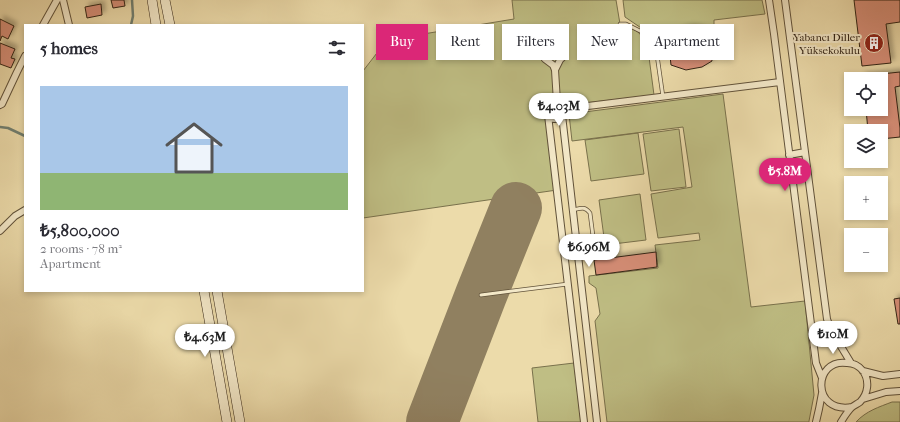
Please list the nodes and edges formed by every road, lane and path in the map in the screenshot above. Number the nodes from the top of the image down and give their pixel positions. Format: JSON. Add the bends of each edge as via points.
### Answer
{"nodes":[{"id":1,"x":57,"y":0,"type":"edge"},
{"id":2,"x":63,"y":0,"type":"edge"},
{"id":3,"x":152,"y":0,"type":"edge"},
{"id":4,"x":165,"y":0,"type":"edge"},
{"id":5,"x":768,"y":0,"type":"edge"},
{"id":6,"x":785,"y":0,"type":"edge"},
{"id":7,"x":44,"y":24,"type":"edge"},
{"id":8,"x":69,"y":24,"type":"edge"},
{"id":9,"x":156,"y":24,"type":"edge"},
{"id":10,"x":170,"y":24,"type":"edge"},
{"id":11,"x":632,"y":27,"type":"edge"},
{"id":12,"x":24,"y":58,"type":"edge"},
{"id":13,"x":546,"y":60,"type":"edge"},
{"id":14,"x":560,"y":60,"type":"edge"},
{"id":15,"x":555,"y":70,"type":"junction"},
{"id":16,"x":780,"y":82,"type":"junction"},
{"id":17,"x":663,"y":97,"type":"junction"},
{"id":18,"x":557,"y":102,"type":"junction"},
{"id":19,"x":0,"y":106,"type":"edge"},
{"id":20,"x":563,"y":112,"type":"junction"},
{"id":21,"x":548,"y":115,"type":"junction"},
{"id":22,"x":805,"y":152,"type":"junction"},
{"id":23,"x":789,"y":155,"type":"junction"},
{"id":24,"x":573,"y":210,"type":"junction"},
{"id":25,"x":24,"y":211,"type":"edge"},
{"id":26,"x":559,"y":212,"type":"junction"},
{"id":27,"x":0,"y":231,"type":"edge"},
{"id":28,"x":594,"y":244,"type":"dead end"},
{"id":29,"x":581,"y":283,"type":"junction"},
{"id":30,"x":568,"y":284,"type":"junction"},
{"id":31,"x":204,"y":292,"type":"edge"},
{"id":32,"x":217,"y":292,"type":"edge"},
{"id":33,"x":481,"y":294,"type":"dead end"},
{"id":34,"x":851,"y":363,"type":"junction"},
{"id":35,"x":863,"y":371,"type":"junction"},
{"id":36,"x":900,"y":374,"type":"edge"},
{"id":37,"x":822,"y":378,"type":"junction"},
{"id":38,"x":900,"y":391,"type":"edge"},
{"id":39,"x":822,"y":393,"type":"junction"},
{"id":40,"x":863,"y":399,"type":"junction"},
{"id":41,"x":852,"y":407,"type":"junction"},
{"id":42,"x":227,"y":422,"type":"edge"},
{"id":43,"x":240,"y":422,"type":"edge"},
{"id":44,"x":584,"y":422,"type":"edge"},
{"id":45,"x":597,"y":422,"type":"edge"},
{"id":46,"x":816,"y":422,"type":"edge"},
{"id":47,"x":841,"y":422,"type":"edge"}],
"edges":[{"from":1,"to":7,"type":"street"},
{"from":2,"to":8,"type":"street"},
{"from":3,"to":9,"type":"main road"},
{"from":4,"to":10,"type":"main road"},
{"from":5,"to":16,"type":"street"},
{"from":6,"to":22,"type":"street"},
{"from":11,"to":17,"type":"lane","via":[[642,32],[647,42],[655,41]]},
{"from":12,"to":19,"type":"street"},
{"from":13,"to":15,"type":"street"},
{"from":14,"to":15,"type":"street"},
{"from":15,"to":18,"type":"street"},
{"from":16,"to":17,"type":"street"},
{"from":16,"to":23,"type":"street"},
{"from":17,"to":20,"type":"street"},
{"from":18,"to":20,"type":"street","via":[[561,104]]},
{"from":18,"to":21,"type":"street","via":[[548,105]]},
{"from":20,"to":21,"type":"street","via":[[555,119]]},
{"from":20,"to":24,"type":"street"},
{"from":21,"to":26,"type":"street"},
{"from":22,"to":23,"type":"street"},
{"from":22,"to":34,"type":"street","via":[[828,319],[831,330]]},
{"from":23,"to":37,"type":"street","via":[[816,363]]},
{"from":24,"to":26,"type":"street"},
{"from":24,"to":28,"type":"lane","via":[[582,208],[590,213]]},
{"from":24,"to":29,"type":"street"},
{"from":25,"to":27,"type":"street"},
{"from":26,"to":30,"type":"street"},
{"from":29,"to":30,"type":"street"},
{"from":29,"to":45,"type":"street"},
{"from":30,"to":33,"type":"lane"},
{"from":30,"to":44,"type":"street"},
{"from":31,"to":42,"type":"main road"},
{"from":32,"to":43,"type":"main road"},
{"from":34,"to":35,"type":"street"},
{"from":34,"to":37,"type":"street","via":[[836,363]]},
{"from":35,"to":36,"type":"street","via":[[882,376]]},
{"from":35,"to":40,"type":"street","via":[[867,385]]},
{"from":37,"to":39,"type":"street"},
{"from":38,"to":40,"type":"street"},
{"from":39,"to":41,"type":"street","via":[[837,407]]},
{"from":39,"to":46,"type":"street"},
{"from":40,"to":41,"type":"street"},
{"from":41,"to":47,"type":"street"}]}
